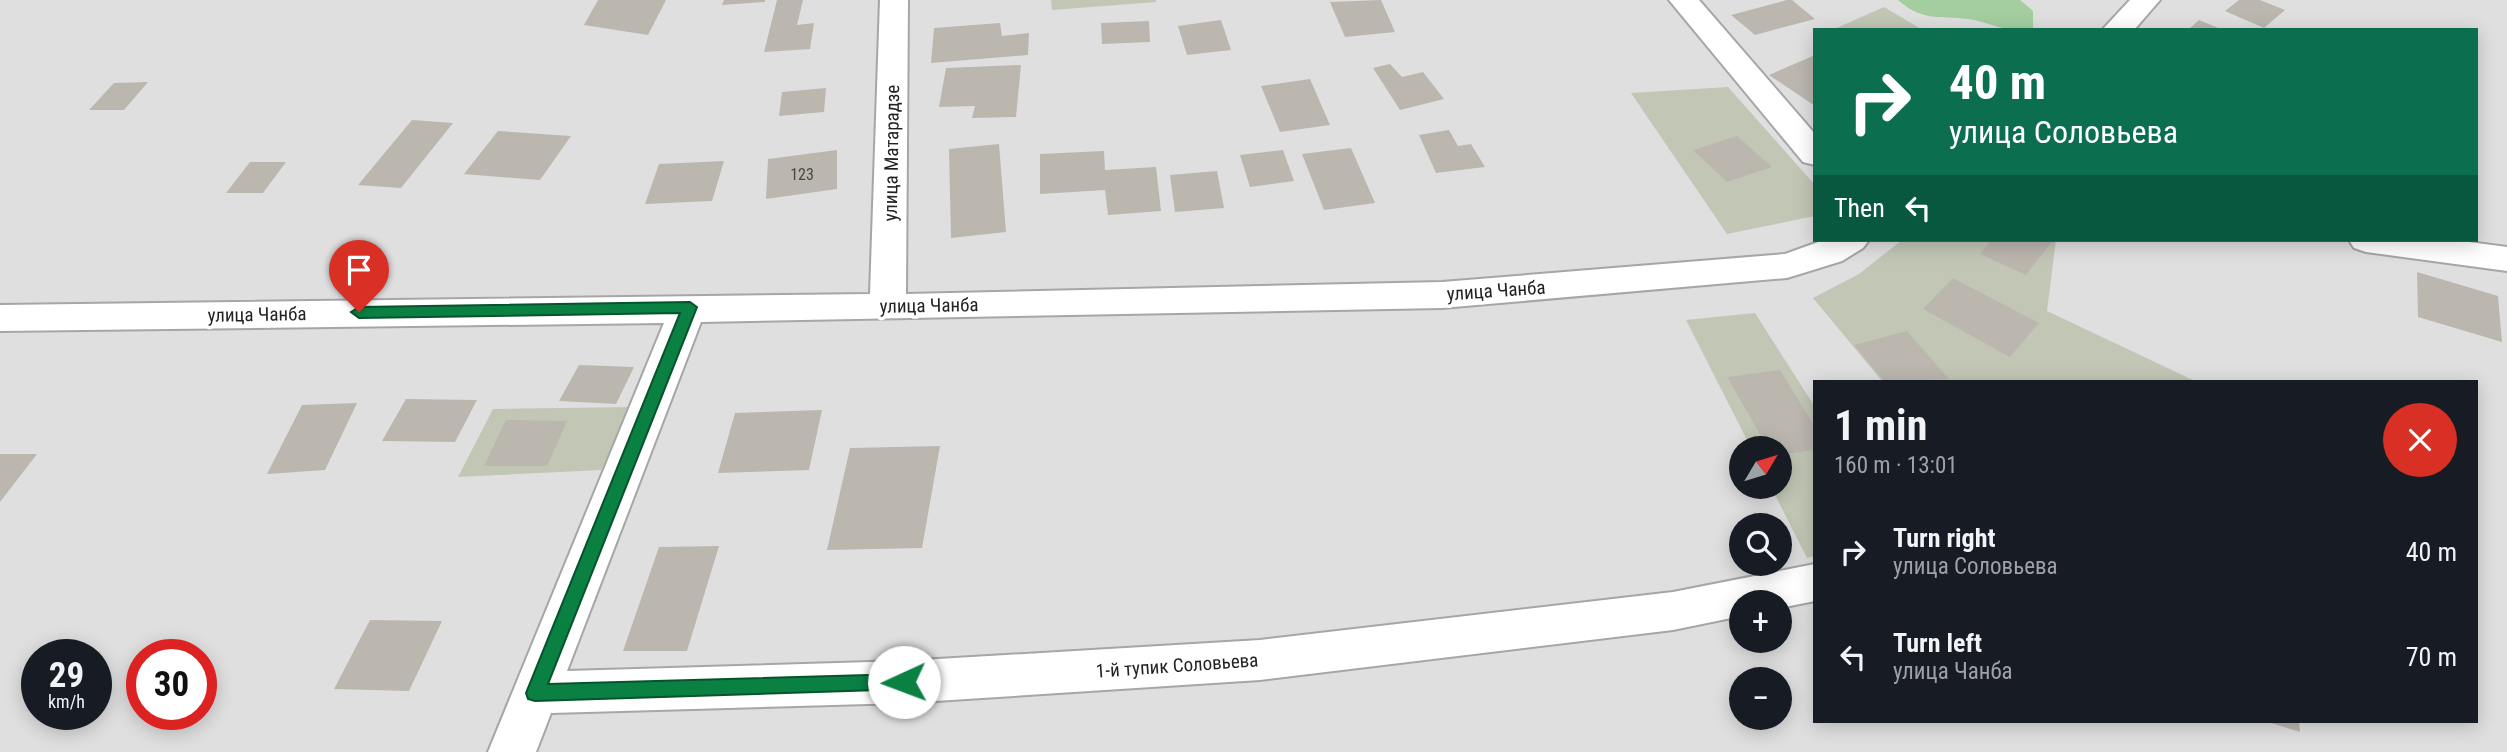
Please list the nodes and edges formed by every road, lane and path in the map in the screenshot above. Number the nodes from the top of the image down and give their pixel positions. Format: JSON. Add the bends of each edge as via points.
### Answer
{"nodes":[{"id":1,"x":894,"y":0,"type":"edge"},
{"id":2,"x":1683,"y":0,"type":"edge"},
{"id":3,"x":2146,"y":0,"type":"edge"},
{"id":4,"x":2120,"y":28,"type":"edge"},
{"id":5,"x":1813,"y":153,"type":"edge"},
{"id":6,"x":1848,"y":242,"type":"edge"},
{"id":7,"x":2381,"y":242,"type":"edge"},
{"id":8,"x":2507,"y":259,"type":"edge"},
{"id":9,"x":690,"y":307,"type":"junction"},
{"id":10,"x":888,"y":307,"type":"junction"},
{"id":11,"x":0,"y":318,"type":"edge"},
{"id":12,"x":1813,"y":582,"type":"edge"},
{"id":13,"x":535,"y":693,"type":"junction"},
{"id":14,"x":512,"y":752,"type":"edge"}],
"edges":[{"from":1,"to":10,"type":"street","name":"улица Матарадзе"},
{"from":2,"to":5,"type":"street"},
{"from":3,"to":4,"type":"street"},
{"from":6,"to":10,"type":"street","name":"улица Чанба","via":[[1787,266],[1442,295]]},
{"from":7,"to":8,"type":"street"},
{"from":9,"to":10,"type":"street","name":"улица Чанба"},
{"from":9,"to":11,"type":"street","name":"улица Чанба"},
{"from":9,"to":13,"type":"street"},
{"from":12,"to":13,"type":"street","name":"1-й тупик Соловьева","via":[[1673,611],[1260,660],[904,682]]},
{"from":13,"to":14,"type":"street"}]}
